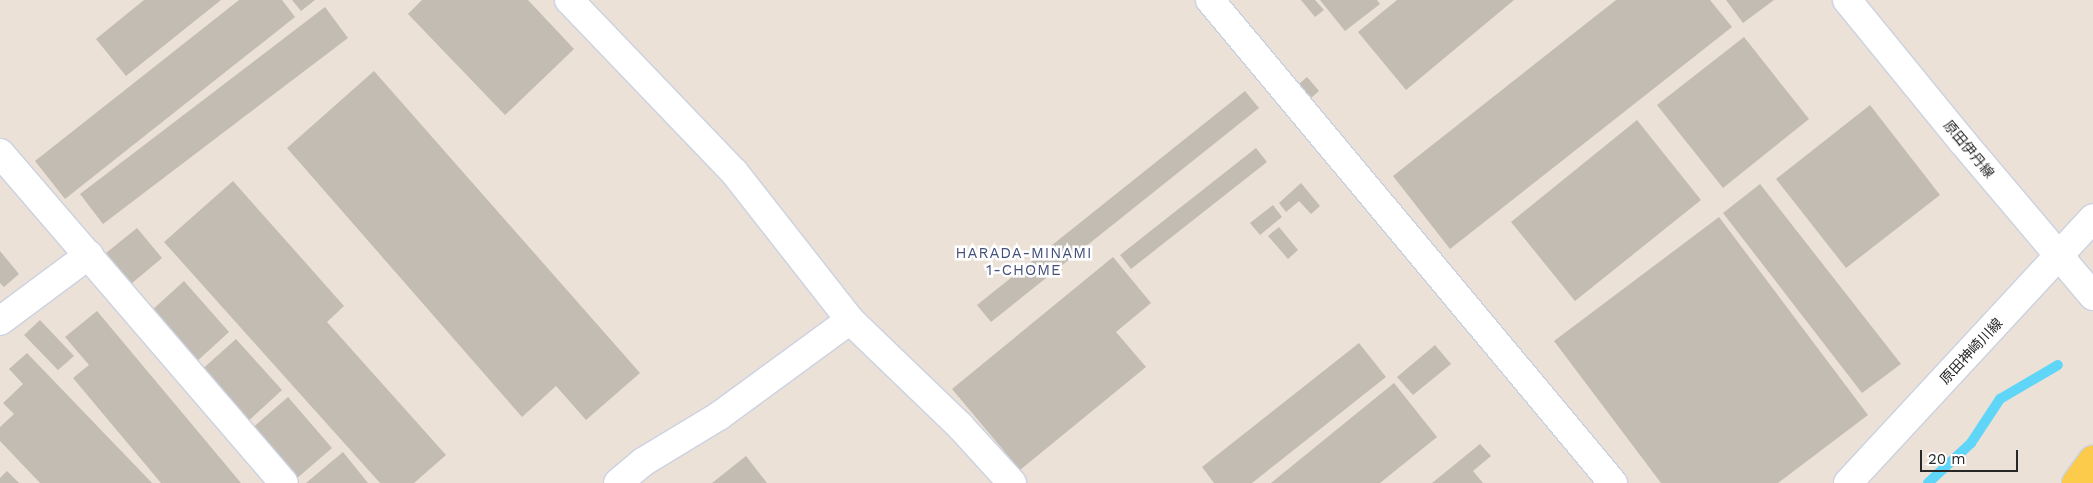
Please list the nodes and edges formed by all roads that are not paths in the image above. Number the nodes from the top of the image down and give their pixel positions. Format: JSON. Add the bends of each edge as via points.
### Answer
{"nodes":[{"id":1,"x":569,"y":0,"type":"edge"},
{"id":2,"x":1210,"y":0,"type":"edge"},
{"id":3,"x":1847,"y":0,"type":"edge"},
{"id":4,"x":0,"y":153,"type":"edge"},
{"id":5,"x":2093,"y":218,"type":"edge"},
{"id":6,"x":89,"y":254,"type":"junction"},
{"id":7,"x":2058,"y":256,"type":"junction"},
{"id":8,"x":2093,"y":296,"type":"edge"},
{"id":9,"x":850,"y":320,"type":"junction"},
{"id":10,"x":0,"y":321,"type":"edge"},
{"id":11,"x":2093,"y":460,"type":"edge"},
{"id":12,"x":284,"y":483,"type":"edge"},
{"id":13,"x":618,"y":483,"type":"edge"},
{"id":14,"x":1012,"y":483,"type":"edge"},
{"id":15,"x":1614,"y":483,"type":"edge"},
{"id":16,"x":1848,"y":483,"type":"edge"},
{"id":17,"x":2076,"y":483,"type":"edge"}],
"edges":[{"from":1,"to":9,"type":"street","via":[[734,172]]},
{"from":2,"to":15,"type":"street"},
{"from":3,"to":7,"type":"street","name":"原田伊丹線"},
{"from":4,"to":6,"type":"street"},
{"from":5,"to":7,"type":"street","name":"原田神崎川線"},
{"from":6,"to":10,"type":"street"},
{"from":6,"to":12,"type":"street"},
{"from":7,"to":8,"type":"street","name":"原田伊丹線"},
{"from":7,"to":16,"type":"street","name":"原田神崎川線"},
{"from":9,"to":13,"type":"street","via":[[719,416],[644,462]]},
{"from":9,"to":14,"type":"street","via":[[960,426]]},
{"from":11,"to":17,"type":"main road"}]}
